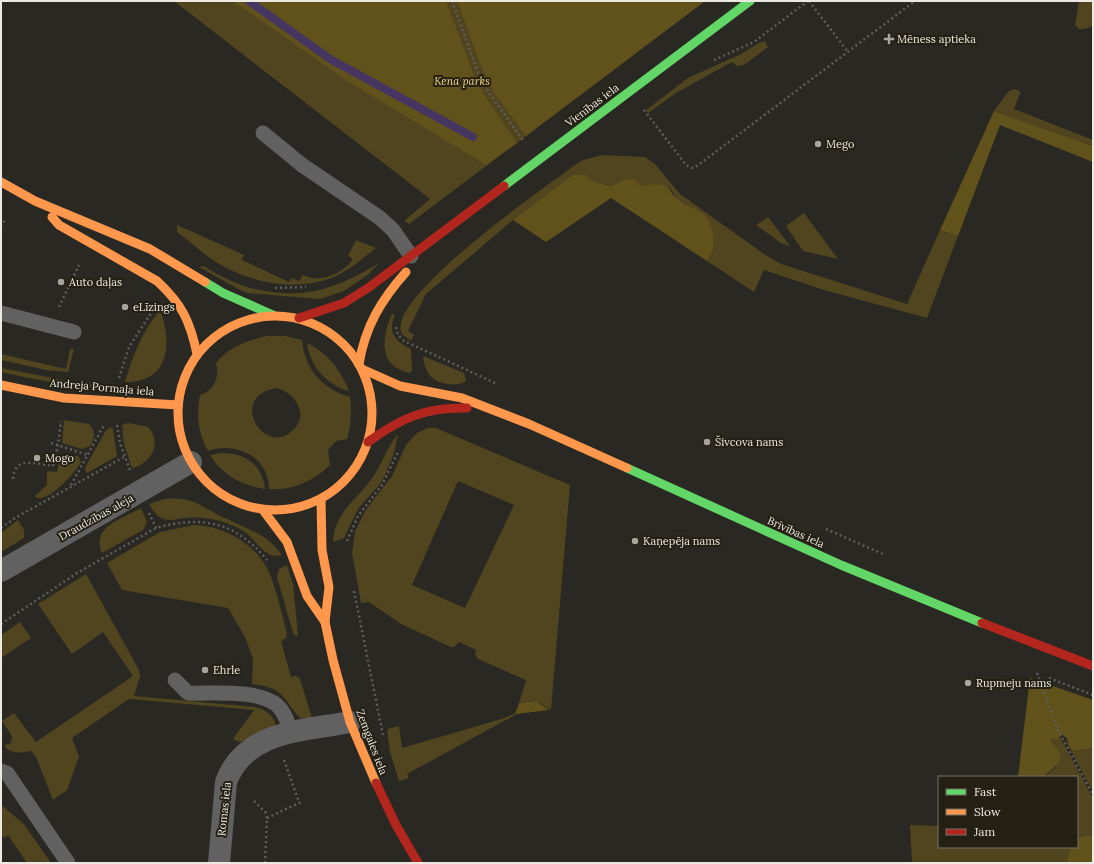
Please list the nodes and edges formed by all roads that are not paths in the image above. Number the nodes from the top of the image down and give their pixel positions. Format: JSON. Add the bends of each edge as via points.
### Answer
{"nodes":[{"id":1,"x":750,"y":1,"type":"edge"},
{"id":2,"x":263,"y":133,"type":"dead end"},
{"id":3,"x":1,"y":182,"type":"edge"},
{"id":4,"x":35,"y":201,"type":"junction"},
{"id":5,"x":449,"y":228,"type":"junction"},
{"id":6,"x":411,"y":256,"type":"junction"},
{"id":7,"x":1,"y":313,"type":"edge"},
{"id":8,"x":273,"y":316,"type":"junction"},
{"id":9,"x":299,"y":318,"type":"junction"},
{"id":10,"x":74,"y":332,"type":"dead end"},
{"id":11,"x":197,"y":354,"type":"junction"},
{"id":12,"x":360,"y":366,"type":"junction"},
{"id":13,"x":1,"y":385,"type":"edge"},
{"id":14,"x":178,"y":405,"type":"junction"},
{"id":15,"x":492,"y":411,"type":"junction"},
{"id":16,"x":368,"y":442,"type":"junction"},
{"id":17,"x":190,"y":462,"type":"junction"},
{"id":18,"x":321,"y":499,"type":"junction"},
{"id":19,"x":263,"y":510,"type":"junction"},
{"id":20,"x":1,"y":570,"type":"edge"},
{"id":21,"x":325,"y":622,"type":"junction"},
{"id":22,"x":1093,"y":666,"type":"edge"},
{"id":23,"x":175,"y":680,"type":"dead end"},
{"id":24,"x":350,"y":722,"type":"junction"},
{"id":25,"x":292,"y":733,"type":"junction"},
{"id":26,"x":1,"y":771,"type":"edge"},
{"id":27,"x":68,"y":863,"type":"edge"},
{"id":28,"x":219,"y":863,"type":"edge"},
{"id":29,"x":418,"y":863,"type":"edge"}],
"edges":[{"from":1,"to":5,"type":"main road","name":"Vienības iela"},
{"from":2,"to":6,"type":"lane","via":[[302,165],[380,218],[393,230]]},
{"from":3,"to":4,"type":"main road"},
{"from":4,"to":8,"type":"main road","via":[[150,249],[223,293]]},
{"from":4,"to":11,"type":"main road","via":[[59,225],[157,281],[169,291],[190,322]]},
{"from":5,"to":6,"type":"main road"},
{"from":5,"to":12,"type":"main road","via":[[379,303],[361,347]]},
{"from":6,"to":9,"type":"main road","via":[[344,303]]},
{"from":7,"to":10,"type":"lane"},
{"from":8,"to":9,"type":"main road"},
{"from":8,"to":11,"type":"main road","via":[[251,318],[230,326],[212,338]]},
{"from":9,"to":12,"type":"main road","via":[[317,324],[334,335],[348,347]]},
{"from":11,"to":14,"type":"main road","via":[[184,378]]},
{"from":12,"to":15,"type":"main road","via":[[400,386],[451,395]]},
{"from":12,"to":16,"type":"main road","via":[[370,392],[373,418]]},
{"from":13,"to":14,"type":"main road","name":"Andreja Pormaļa iela","via":[[64,398]]},
{"from":14,"to":17,"type":"main road","via":[[182,444]]},
{"from":15,"to":16,"type":"main road","via":[[462,408],[421,411],[404,418]]},
{"from":15,"to":22,"type":"main road","name":"Brīvības iela","via":[[529,424],[841,565]]},
{"from":16,"to":18,"type":"main road","via":[[350,475]]},
{"from":17,"to":19,"type":"main road","via":[[209,485],[234,502]]},
{"from":17,"to":20,"type":"street","name":"Draudzības aleja"},
{"from":18,"to":19,"type":"main road","via":[[293,509]]},
{"from":18,"to":21,"type":"main road","via":[[322,550],[329,588]]},
{"from":19,"to":21,"type":"main road","via":[[283,535],[294,557],[307,596]]},
{"from":21,"to":24,"type":"main road","name":"Zemgales iela"},
{"from":23,"to":25,"type":"lane","via":[[188,693],[252,695],[266,698],[278,705]]},
{"from":24,"to":25,"type":"street","name":"Romas iela"},
{"from":24,"to":29,"type":"main road","name":"Zemgales iela","via":[[380,794]]},
{"from":25,"to":28,"type":"street","name":"Romas iela","via":[[274,737],[254,746],[244,753],[230,770],[226,782]]},
{"from":26,"to":27,"type":"lane","via":[[7,773]]}]}
